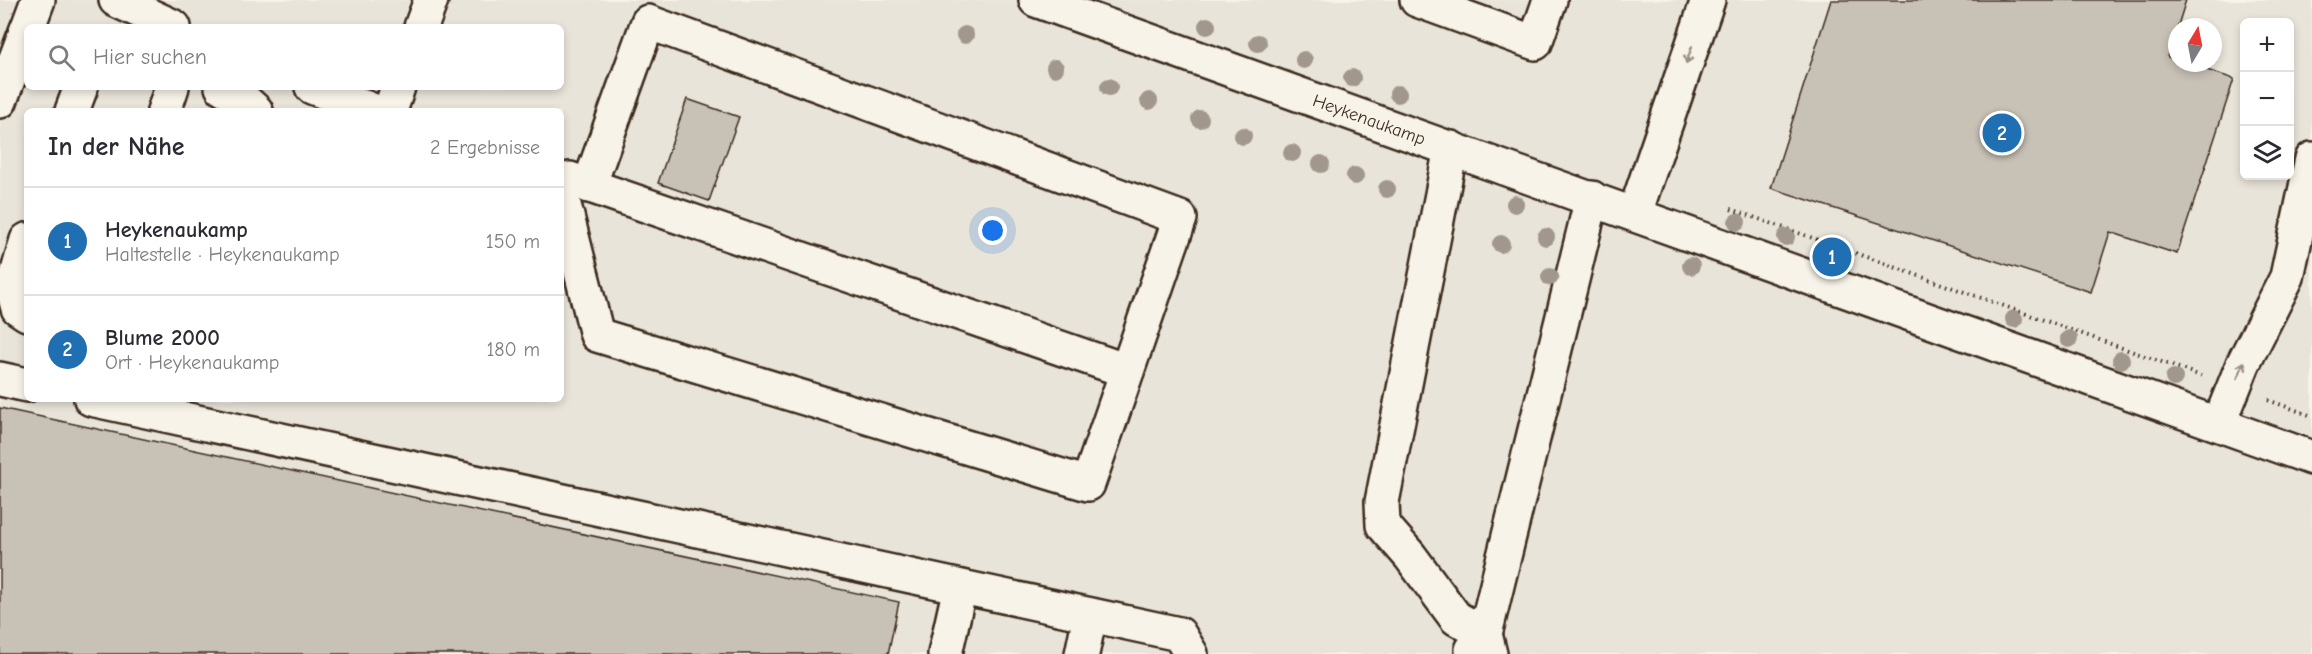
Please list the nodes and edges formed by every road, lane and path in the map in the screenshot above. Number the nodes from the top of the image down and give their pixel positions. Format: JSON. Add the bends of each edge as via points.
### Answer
{"nodes":[{"id":1,"x":38,"y":0,"type":"edge"},
{"id":2,"x":116,"y":0,"type":"edge"},
{"id":3,"x":431,"y":0,"type":"edge"},
{"id":4,"x":1418,"y":0,"type":"edge"},
{"id":5,"x":1550,"y":0,"type":"edge"},
{"id":6,"x":1708,"y":0,"type":"edge"},
{"id":7,"x":1052,"y":3,"type":"edge"},
{"id":8,"x":29,"y":24,"type":"edge"},
{"id":9,"x":168,"y":24,"type":"edge"},
{"id":10,"x":422,"y":24,"type":"edge"},
{"id":11,"x":24,"y":36,"type":"edge"},
{"id":12,"x":80,"y":90,"type":"edge"},
{"id":13,"x":171,"y":90,"type":"edge"},
{"id":14,"x":227,"y":90,"type":"edge"},
{"id":15,"x":320,"y":90,"type":"edge"},
{"id":16,"x":397,"y":90,"type":"edge"},
{"id":17,"x":0,"y":101,"type":"edge"},
{"id":18,"x":73,"y":108,"type":"edge"},
{"id":19,"x":165,"y":108,"type":"edge"},
{"id":20,"x":253,"y":108,"type":"edge"},
{"id":21,"x":366,"y":108,"type":"edge"},
{"id":22,"x":391,"y":108,"type":"edge"},
{"id":23,"x":1451,"y":148,"type":"junction"},
{"id":24,"x":2312,"y":159,"type":"edge"},
{"id":25,"x":570,"y":185,"type":"edge"},
{"id":26,"x":1592,"y":198,"type":"junction"},
{"id":27,"x":1635,"y":213,"type":"junction"},
{"id":28,"x":24,"y":250,"type":"edge"},
{"id":29,"x":24,"y":312,"type":"edge"},
{"id":30,"x":1127,"y":371,"type":"junction"},
{"id":31,"x":0,"y":379,"type":"edge"},
{"id":32,"x":24,"y":384,"type":"edge"},
{"id":33,"x":105,"y":402,"type":"edge"},
{"id":34,"x":2219,"y":424,"type":"junction"},
{"id":35,"x":2312,"y":458,"type":"edge"},
{"id":36,"x":960,"y":587,"type":"junction"},
{"id":37,"x":1090,"y":615,"type":"junction"},
{"id":38,"x":1481,"y":647,"type":"edge"},
{"id":39,"x":945,"y":654,"type":"edge"},
{"id":40,"x":1082,"y":654,"type":"edge"},
{"id":41,"x":1191,"y":654,"type":"edge"}],
"edges":[{"from":1,"to":8,"type":"street"},
{"from":2,"to":9,"type":"street"},
{"from":3,"to":10,"type":"street"},
{"from":4,"to":5,"type":"street","via":[[1535,44]]},
{"from":6,"to":27,"type":"street","one_way":true},
{"from":7,"to":23,"type":"street","name":"Heykenaukamp"},
{"from":11,"to":17,"type":"street"},
{"from":12,"to":18,"type":"street"},
{"from":13,"to":19,"type":"street"},
{"from":14,"to":20,"type":"street"},
{"from":15,"to":21,"type":"street"},
{"from":16,"to":22,"type":"street"},
{"from":23,"to":26,"type":"street","name":"Heykenaukamp"},
{"from":23,"to":38,"type":"street","via":[[1382,502],[1383,525]]},
{"from":34,"to":24,"type":"street","one_way":true,"via":[[2243,364],[2287,277]]},
{"from":25,"to":30,"type":"street"},
{"from":25,"to":30,"type":"street","via":[[597,335],[1088,484]]},
{"from":25,"to":30,"type":"street","via":[[648,22],[1179,218]]},
{"from":26,"to":27,"type":"street","name":"Heykenaukamp"},
{"from":26,"to":38,"type":"street"},
{"from":27,"to":34,"type":"street","name":"Heykenaukamp"},
{"from":28,"to":29,"type":"street","via":[[13,289],[18,308]]},
{"from":31,"to":32,"type":"street"},
{"from":33,"to":36,"type":"street"},
{"from":34,"to":35,"type":"street","name":"Heykenaukamp"},
{"from":36,"to":37,"type":"street"},
{"from":36,"to":39,"type":"street"},
{"from":37,"to":40,"type":"street"},
{"from":37,"to":41,"type":"street","via":[[1179,634]]}]}
